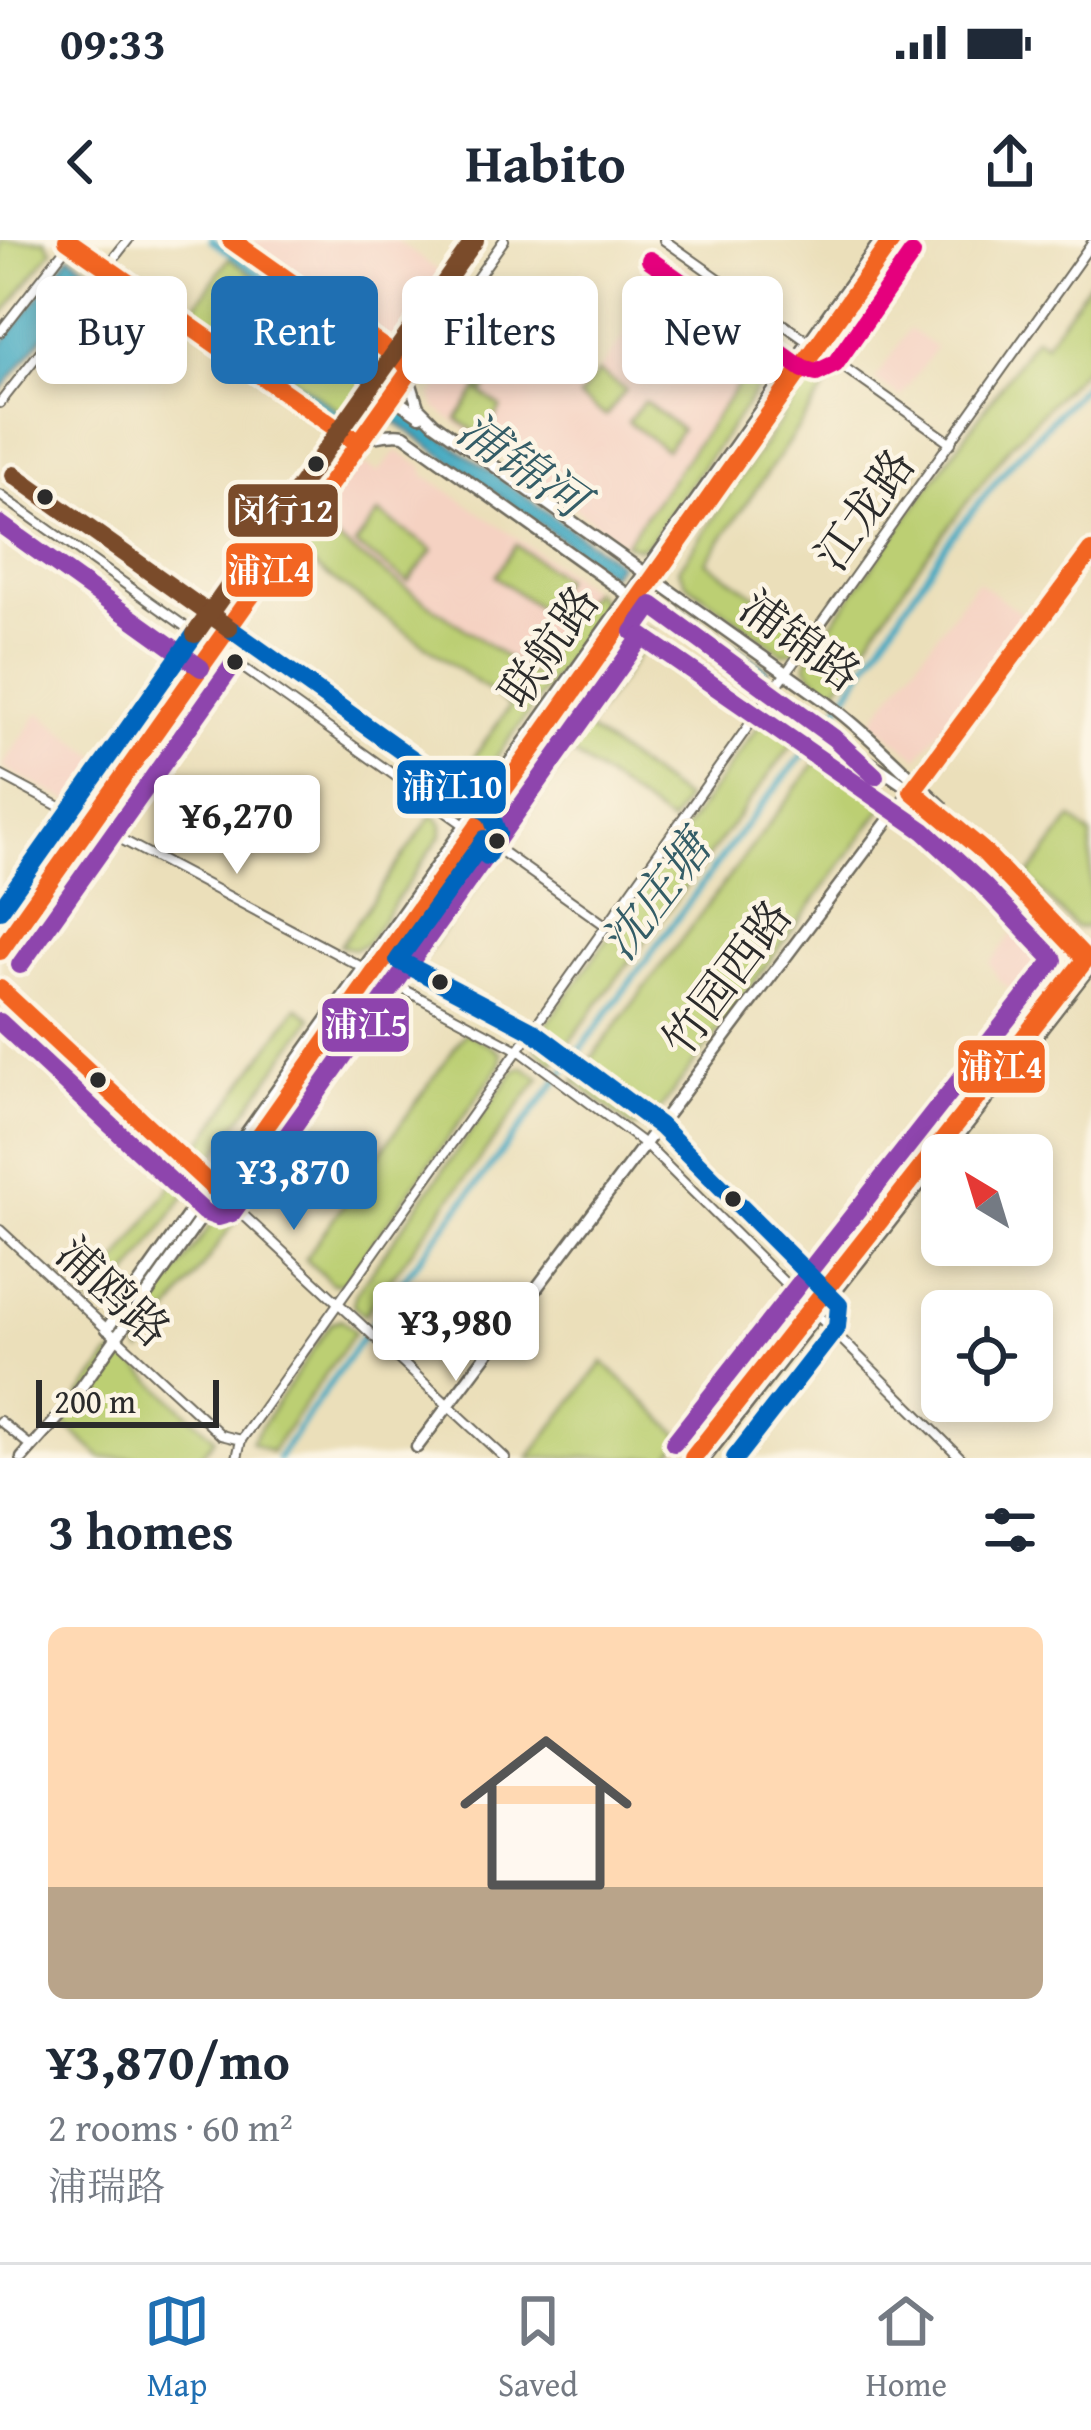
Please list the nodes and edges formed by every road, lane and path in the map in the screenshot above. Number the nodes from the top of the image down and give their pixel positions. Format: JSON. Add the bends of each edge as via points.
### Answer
{"nodes":[{"id":1,"x":128,"y":240,"type":"edge"},
{"id":2,"x":231,"y":240,"type":"edge"},
{"id":3,"x":504,"y":240,"type":"edge"},
{"id":4,"x":664,"y":240,"type":"edge"},
{"id":5,"x":881,"y":240,"type":"edge"},
{"id":6,"x":892,"y":240,"type":"edge"},
{"id":7,"x":71,"y":242,"type":"edge"},
{"id":8,"x":1091,"y":244,"type":"edge"},
{"id":9,"x":106,"y":264,"type":"junction"},
{"id":10,"x":478,"y":276,"type":"edge"},
{"id":11,"x":0,"y":332,"type":"edge"},
{"id":12,"x":812,"y":346,"type":"junction"},
{"id":13,"x":402,"y":361,"type":"edge"},
{"id":14,"x":402,"y":383,"type":"edge"},
{"id":15,"x":413,"y":384,"type":"edge"},
{"id":16,"x":390,"y":400,"type":"junction"},
{"id":17,"x":0,"y":403,"type":"edge"},
{"id":18,"x":434,"y":423,"type":"junction"},
{"id":19,"x":362,"y":440,"type":"junction"},
{"id":20,"x":951,"y":443,"type":"junction"},
{"id":21,"x":0,"y":495,"type":"edge"},
{"id":22,"x":1091,"y":551,"type":"edge"},
{"id":23,"x":648,"y":577,"type":"junction"},
{"id":24,"x":633,"y":598,"type":"junction"},
{"id":25,"x":215,"y":648,"type":"junction"},
{"id":26,"x":789,"y":674,"type":"junction"},
{"id":27,"x":771,"y":697,"type":"junction"},
{"id":28,"x":0,"y":776,"type":"edge"},
{"id":29,"x":915,"y":787,"type":"junction"},
{"id":30,"x":90,"y":823,"type":"junction"},
{"id":31,"x":470,"y":828,"type":"junction"},
{"id":32,"x":608,"y":927,"type":"junction"},
{"id":33,"x":0,"y":951,"type":"edge"},
{"id":34,"x":1090,"y":960,"type":"edge"},
{"id":35,"x":369,"y":971,"type":"junction"},
{"id":36,"x":0,"y":989,"type":"edge"},
{"id":37,"x":520,"y":1051,"type":"junction"},
{"id":38,"x":958,"y":1134,"type":"edge"},
{"id":39,"x":646,"y":1144,"type":"junction"},
{"id":40,"x":921,"y":1180,"type":"edge"},
{"id":41,"x":214,"y":1189,"type":"junction"},
{"id":42,"x":0,"y":1230,"type":"edge"},
{"id":43,"x":339,"y":1305,"type":"junction"},
{"id":44,"x":813,"y":1311,"type":"junction"},
{"id":45,"x":112,"y":1334,"type":"junction"},
{"id":46,"x":448,"y":1406,"type":"junction"},
{"id":47,"x":0,"y":1421,"type":"edge"},
{"id":48,"x":241,"y":1440,"type":"junction"},
{"id":49,"x":417,"y":1447,"type":"dead end"},
{"id":50,"x":34,"y":1448,"type":"junction"},
{"id":51,"x":22,"y":1458,"type":"edge"},
{"id":52,"x":237,"y":1458,"type":"edge"},
{"id":53,"x":505,"y":1458,"type":"edge"},
{"id":54,"x":693,"y":1458,"type":"edge"},
{"id":55,"x":705,"y":1458,"type":"edge"},
{"id":56,"x":961,"y":1458,"type":"edge"}],
"edges":[{"from":1,"to":9,"type":"street"},
{"from":2,"to":13,"type":"street"},
{"from":3,"to":10,"type":"street"},
{"from":4,"to":12,"type":"street"},
{"from":5,"to":12,"type":"street","name":"联航路"},
{"from":6,"to":12,"type":"street","name":"联航路"},
{"from":7,"to":9,"type":"street","name":"浦锦路"},
{"from":7,"to":11,"type":"street"},
{"from":8,"to":20,"type":"street","name":"江龙路"},
{"from":9,"to":17,"type":"street"},
{"from":9,"to":19,"type":"street","name":"浦锦路"},
{"from":12,"to":20,"type":"street"},
{"from":12,"to":23,"type":"street","name":"联航路"},
{"from":14,"to":16,"type":"street"},
{"from":15,"to":18,"type":"street","via":[[418,406]]},
{"from":16,"to":18,"type":"street","name":"浦锦路"},
{"from":16,"to":19,"type":"street"},
{"from":18,"to":23,"type":"street","name":"浦锦路"},
{"from":19,"to":24,"type":"street","name":"浦锦路","via":[[404,436]]},
{"from":19,"to":25,"type":"street"},
{"from":20,"to":26,"type":"street","name":"江龙路"},
{"from":21,"to":25,"type":"street"},
{"from":22,"to":29,"type":"street","name":"竹园西路"},
{"from":23,"to":24,"type":"street","name":"联航路"},
{"from":23,"to":26,"type":"street","name":"浦锦路"},
{"from":24,"to":27,"type":"street","name":"浦锦路"},
{"from":24,"to":31,"type":"street","name":"联航路"},
{"from":25,"to":30,"type":"street"},
{"from":25,"to":31,"type":"street"},
{"from":26,"to":27,"type":"street","name":"江龙路"},
{"from":26,"to":29,"type":"street","name":"浦锦路","via":[[849,718]]},
{"from":27,"to":29,"type":"street","name":"浦锦路"},
{"from":27,"to":32,"type":"street","name":"江龙路"},
{"from":28,"to":30,"type":"street"},
{"from":29,"to":34,"type":"street","name":"浦锦路","via":[[1009,867]]},
{"from":29,"to":39,"type":"street","name":"竹园西路"},
{"from":30,"to":33,"type":"street"},
{"from":30,"to":35,"type":"street"},
{"from":31,"to":32,"type":"street"},
{"from":31,"to":35,"type":"street","name":"联航路"},
{"from":32,"to":37,"type":"street","name":"江龙路"},
{"from":34,"to":38,"type":"street"},
{"from":34,"to":44,"type":"street"},
{"from":35,"to":37,"type":"street"},
{"from":35,"to":41,"type":"street","name":"联航路"},
{"from":36,"to":41,"type":"street"},
{"from":37,"to":39,"type":"street"},
{"from":37,"to":43,"type":"street","name":"江龙路"},
{"from":39,"to":44,"type":"street"},
{"from":39,"to":46,"type":"street","name":"竹园西路"},
{"from":40,"to":44,"type":"street"},
{"from":41,"to":43,"type":"street"},
{"from":41,"to":45,"type":"street","name":"联航路"},
{"from":42,"to":45,"type":"street","name":"浦鸥路"},
{"from":43,"to":46,"type":"street"},
{"from":43,"to":48,"type":"street","name":"江龙路"},
{"from":44,"to":54,"type":"street"},
{"from":44,"to":55,"type":"street"},
{"from":44,"to":56,"type":"street"},
{"from":45,"to":48,"type":"street","name":"浦鸥路","via":[[221,1435]]},
{"from":45,"to":50,"type":"street","name":"联航路"},
{"from":46,"to":49,"type":"street","name":"竹园西路"},
{"from":46,"to":53,"type":"street"},
{"from":47,"to":50,"type":"street"},
{"from":48,"to":52,"type":"street","name":"江龙路"},
{"from":50,"to":51,"type":"street","name":"联航路"}]}
